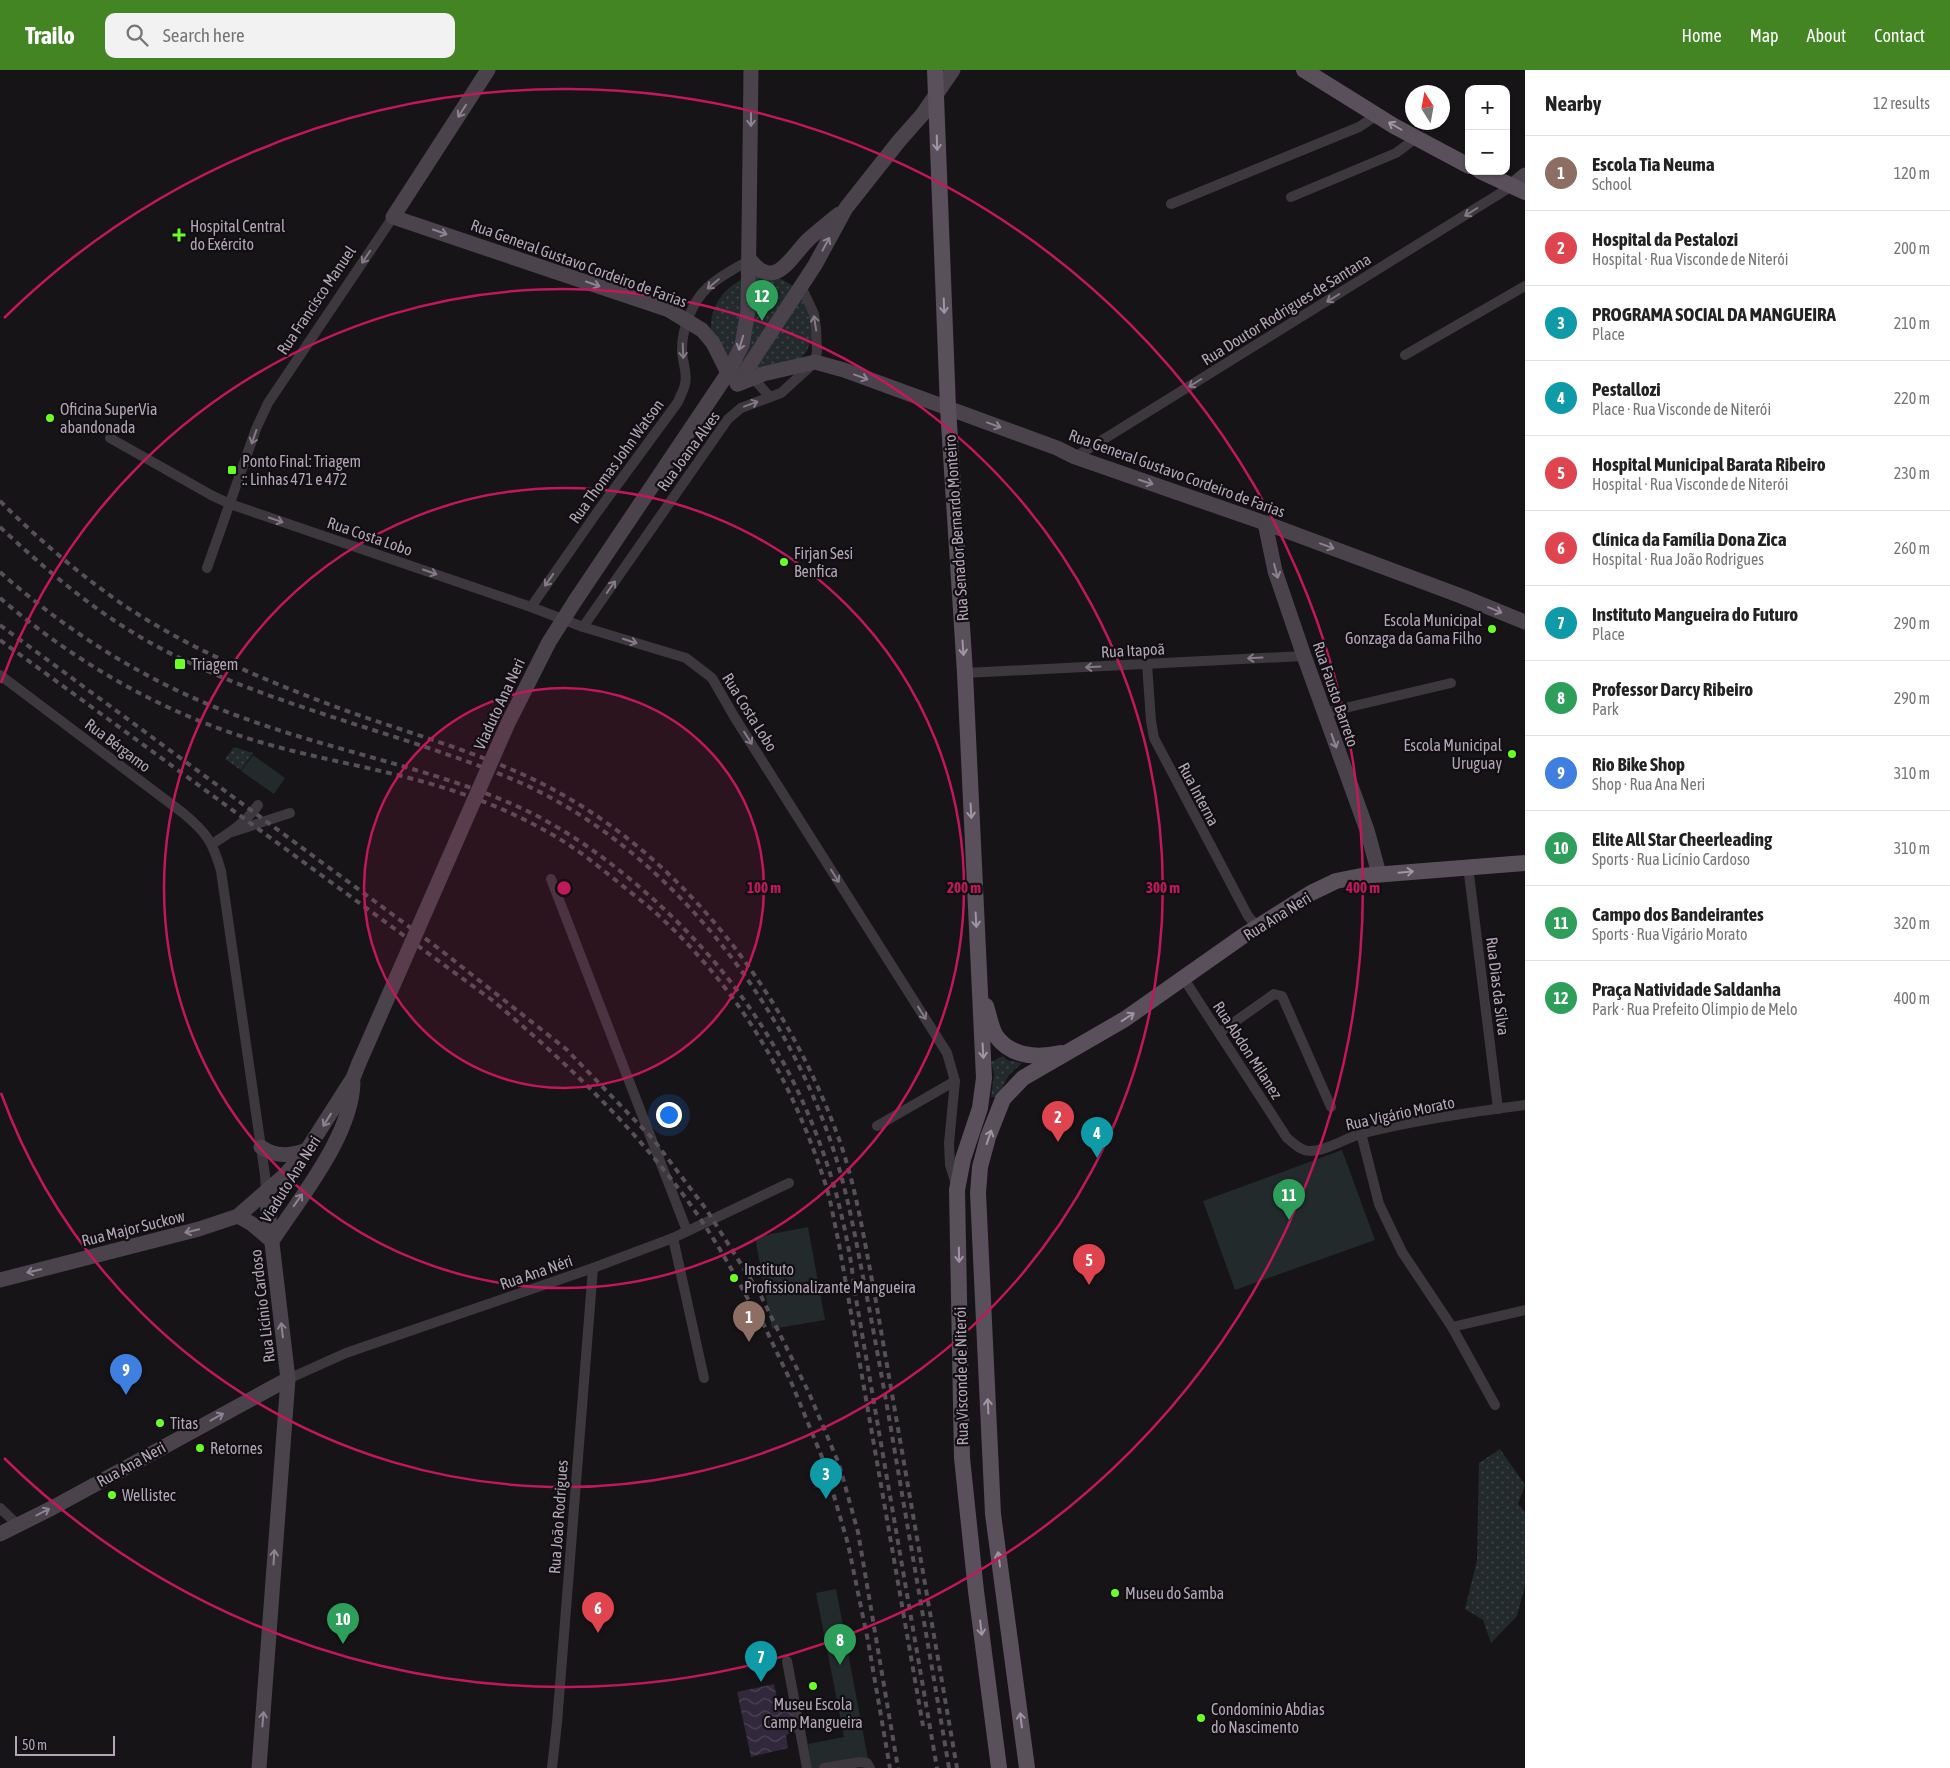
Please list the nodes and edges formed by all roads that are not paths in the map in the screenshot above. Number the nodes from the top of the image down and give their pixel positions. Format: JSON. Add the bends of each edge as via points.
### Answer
{"nodes":[{"id":1,"x":488,"y":70,"type":"edge"},
{"id":2,"x":751,"y":70,"type":"edge"},
{"id":3,"x":935,"y":70,"type":"edge"},
{"id":4,"x":953,"y":70,"type":"edge"},
{"id":5,"x":1304,"y":70,"type":"edge"},
{"id":6,"x":935,"y":95,"type":"junction"},
{"id":7,"x":1376,"y":115,"type":"junction"},
{"id":8,"x":1416,"y":138,"type":"junction"},
{"id":9,"x":1465,"y":164,"type":"edge"},
{"id":10,"x":1489,"y":175,"type":"edge"},
{"id":11,"x":1525,"y":175,"type":"edge"},
{"id":12,"x":1519,"y":189,"type":"edge"},
{"id":13,"x":1291,"y":197,"type":"dead end"},
{"id":14,"x":1171,"y":204,"type":"dead end"},
{"id":15,"x":846,"y":208,"type":"junction"},
{"id":16,"x":393,"y":217,"type":"junction"},
{"id":17,"x":750,"y":260,"type":"junction"},
{"id":18,"x":801,"y":286,"type":"junction"},
{"id":19,"x":1525,"y":286,"type":"edge"},
{"id":20,"x":687,"y":320,"type":"junction"},
{"id":21,"x":1405,"y":355,"type":"dead end"},
{"id":22,"x":815,"y":362,"type":"junction"},
{"id":23,"x":733,"y":378,"type":"junction"},
{"id":24,"x":753,"y":378,"type":"junction"},
{"id":25,"x":770,"y":398,"type":"junction"},
{"id":26,"x":948,"y":408,"type":"junction"},
{"id":27,"x":110,"y":438,"type":"dead end"},
{"id":28,"x":1076,"y":457,"type":"junction"},
{"id":29,"x":230,"y":504,"type":"junction"},
{"id":30,"x":1265,"y":523,"type":"junction"},
{"id":31,"x":207,"y":568,"type":"dead end"},
{"id":32,"x":531,"y":607,"type":"junction"},
{"id":33,"x":1525,"y":622,"type":"edge"},
{"id":34,"x":583,"y":627,"type":"junction"},
{"id":35,"x":1304,"y":656,"type":"junction"},
{"id":36,"x":1147,"y":664,"type":"junction"},
{"id":37,"x":965,"y":673,"type":"junction"},
{"id":38,"x":0,"y":675,"type":"edge"},
{"id":39,"x":1451,"y":683,"type":"dead end"},
{"id":40,"x":1324,"y":713,"type":"junction"},
{"id":41,"x":258,"y":805,"type":"dead end"},
{"id":42,"x":290,"y":813,"type":"dead end"},
{"id":43,"x":232,"y":832,"type":"junction"},
{"id":44,"x":212,"y":844,"type":"junction"},
{"id":45,"x":1525,"y":863,"type":"edge"},
{"id":46,"x":1468,"y":866,"type":"junction"},
{"id":47,"x":1379,"y":874,"type":"junction"},
{"id":48,"x":551,"y":879,"type":"dead end"},
{"id":49,"x":1258,"y":927,"type":"junction"},
{"id":50,"x":1184,"y":979,"type":"junction"},
{"id":51,"x":980,"y":985,"type":"junction"},
{"id":52,"x":1219,"y":1033,"type":"junction"},
{"id":53,"x":1086,"y":1043,"type":"junction"},
{"id":54,"x":353,"y":1078,"type":"junction"},
{"id":55,"x":955,"y":1081,"type":"junction"},
{"id":56,"x":1525,"y":1105,"type":"edge"},
{"id":57,"x":1331,"y":1107,"type":"dead end"},
{"id":58,"x":1498,"y":1109,"type":"junction"},
{"id":59,"x":877,"y":1126,"type":"dead end"},
{"id":60,"x":1361,"y":1133,"type":"junction"},
{"id":61,"x":1287,"y":1138,"type":"joint"},
{"id":62,"x":261,"y":1146,"type":"junction"},
{"id":63,"x":307,"y":1150,"type":"junction"},
{"id":64,"x":789,"y":1183,"type":"dead end"},
{"id":65,"x":957,"y":1190,"type":"junction"},
{"id":66,"x":266,"y":1192,"type":"junction"},
{"id":67,"x":238,"y":1216,"type":"junction"},
{"id":68,"x":688,"y":1231,"type":"junction"},
{"id":69,"x":673,"y":1238,"type":"junction"},
{"id":70,"x":272,"y":1241,"type":"junction"},
{"id":71,"x":593,"y":1268,"type":"junction"},
{"id":72,"x":0,"y":1280,"type":"edge"},
{"id":73,"x":1525,"y":1310,"type":"edge"},
{"id":74,"x":1452,"y":1327,"type":"junction"},
{"id":75,"x":704,"y":1378,"type":"dead end"},
{"id":76,"x":288,"y":1379,"type":"junction"},
{"id":77,"x":1495,"y":1405,"type":"dead end"},
{"id":78,"x":990,"y":1454,"type":"junction"},
{"id":79,"x":962,"y":1458,"type":"junction"},
{"id":80,"x":966,"y":1495,"type":"junction"},
{"id":81,"x":992,"y":1495,"type":"junction"},
{"id":82,"x":0,"y":1508,"type":"edge"},
{"id":83,"x":18,"y":1525,"type":"junction"},
{"id":84,"x":0,"y":1534,"type":"edge"},
{"id":85,"x":787,"y":1661,"type":"dead end"},
{"id":86,"x":259,"y":1768,"type":"edge"},
{"id":87,"x":552,"y":1768,"type":"edge"},
{"id":88,"x":807,"y":1768,"type":"edge"},
{"id":89,"x":824,"y":1768,"type":"edge"},
{"id":90,"x":870,"y":1768,"type":"edge"},
{"id":91,"x":999,"y":1768,"type":"edge"},
{"id":92,"x":1027,"y":1768,"type":"edge"}],
"edges":[{"from":1,"to":16,"type":"main road","name":"Rua Francisco Manuel","one_way":true},
{"from":2,"to":17,"type":"main road","one_way":true},
{"from":3,"to":6,"type":"main road","name":"Rua Senador Bernardo Monteiro"},
{"from":4,"to":6,"type":"main road"},
{"from":5,"to":7,"type":"main road"},
{"from":6,"to":15,"type":"main road","via":[[922,116]]},
{"from":6,"to":26,"type":"main road","name":"Rua Senador Bernardo Monteiro","one_way":true},
{"from":8,"to":7,"type":"main road","one_way":true},
{"from":7,"to":14,"type":"street","via":[[1359,127]]},
{"from":8,"to":9,"type":"main road"},
{"from":8,"to":13,"type":"street","via":[[1396,153]]},
{"from":10,"to":12,"type":"main road"},
{"from":11,"to":12,"type":"main road"},
{"from":12,"to":28,"type":"street","name":"Rua Doutor Rodrigues de Santana","one_way":true},
{"from":15,"to":17,"type":"main road","via":[[808,240],[778,272],[758,270]]},
{"from":18,"to":15,"type":"main road","one_way":true},
{"from":16,"to":20,"type":"main road","name":"Rua General Gustavo Cordeiro de Farias","one_way":true,"via":[[669,310]]},
{"from":16,"to":29,"type":"street","name":"Rua Francisco Manuel","one_way":true,"via":[[268,403]]},
{"from":17,"to":20,"type":"street","one_way":true,"via":[[707,288]]},
{"from":17,"to":23,"type":"main road","one_way":true,"via":[[748,312]]},
{"from":22,"to":18,"type":"street","one_way":true,"via":[[814,314]]},
{"from":18,"to":23,"type":"main road"},
{"from":19,"to":21,"type":"street"},
{"from":20,"to":23,"type":"main road","name":"Rua General Gustavo Cordeiro de Farias","via":[[702,330]]},
{"from":20,"to":32,"type":"street","name":"Rua Thomas John Watson","one_way":true,"via":[[682,351],[686,382],[678,402]]},
{"from":22,"to":24,"type":"main road"},
{"from":22,"to":25,"type":"street","name":"Rua Joana Alves","via":[[781,393]]},
{"from":22,"to":26,"type":"main road","name":"Rua General Gustavo Cordeiro de Farias","one_way":true},
{"from":23,"to":24,"type":"main road"},
{"from":23,"to":54,"type":"main road","name":"Viaduto Ana Neri","bridge":true,"via":[[705,406],[549,642],[508,724]]},
{"from":24,"to":25,"type":"street"},
{"from":34,"to":25,"type":"street","name":"Rua Joana Alves","one_way":true,"via":[[728,419],[741,408]]},
{"from":26,"to":28,"type":"main road","name":"Rua General Gustavo Cordeiro de Farias","one_way":true},
{"from":26,"to":37,"type":"main road","name":"Rua Senador Bernardo Monteiro","one_way":true},
{"from":27,"to":29,"type":"street","name":"Rua Costa Lobo"},
{"from":28,"to":30,"type":"main road","name":"Rua General Gustavo Cordeiro de Farias","one_way":true},
{"from":29,"to":31,"type":"street","name":"Rua Francisco Manuel"},
{"from":29,"to":32,"type":"street","name":"Rua Costa Lobo","one_way":true},
{"from":30,"to":33,"type":"main road","name":"Rua General Gustavo Cordeiro de Farias","one_way":true},
{"from":30,"to":35,"type":"main road","name":"Rua Fausto Barreto","one_way":true,"via":[[1275,571]]},
{"from":32,"to":34,"type":"street","name":"Rua Costa Lobo"},
{"from":34,"to":55,"type":"street","name":"Rua Costa Lobo","one_way":true,"via":[[686,658],[712,678],[947,1053]]},
{"from":35,"to":36,"type":"street","name":"Rua Itapoã","one_way":true},
{"from":35,"to":40,"type":"main road","name":"Rua Fausto Barreto"},
{"from":36,"to":37,"type":"street","name":"Rua Itapoã","one_way":true},
{"from":36,"to":49,"type":"street","name":"Rua Interna","via":[[1154,738],[1248,916]]},
{"from":37,"to":51,"type":"main road","name":"Rua Senador Bernardo Monteiro","one_way":true},
{"from":38,"to":44,"type":"street","name":"Rua Bérgamo","via":[[183,813]]},
{"from":39,"to":40,"type":"street"},
{"from":40,"to":47,"type":"main road","name":"Rua Fausto Barreto","one_way":true,"via":[[1367,830]]},
{"from":41,"to":43,"type":"street","via":[[251,816]]},
{"from":42,"to":43,"type":"street"},
{"from":43,"to":44,"type":"street"},
{"from":44,"to":62,"type":"street","name":"Rua Licínio Cardoso","via":[[221,871]]},
{"from":45,"to":46,"type":"main road","name":"Rua Ana Neri"},
{"from":47,"to":46,"type":"main road","name":"Rua Ana Neri","one_way":true},
{"from":46,"to":58,"type":"street","name":"Rua Dias da Silva"},
{"from":47,"to":49,"type":"main road","name":"Rua Ana Neri","via":[[1336,881]]},
{"from":48,"to":68,"type":"street"},
{"from":49,"to":50,"type":"main road","name":"Rua Ana Neri"},
{"from":50,"to":52,"type":"street","name":"Rua Abdon Milanez"},
{"from":53,"to":50,"type":"main road","name":"Rua Ana Neri","one_way":true},
{"from":51,"to":53,"type":"main road","via":[[996,1035],[1006,1046],[1024,1056],[1059,1053]]},
{"from":51,"to":65,"type":"main road","name":"Rua Visconde de Niterói","one_way":true,"via":[[984,1078],[980,1108],[962,1159]]},
{"from":52,"to":57,"type":"street","via":[[1274,994],[1282,996]]},
{"from":52,"to":61,"type":"street","name":"Rua Abdon Milanez"},
{"from":78,"to":53,"type":"main road","name":"Rua Visconde de Niterói","one_way":true,"via":[[978,1193],[980,1167],[1003,1100],[1023,1078]]},
{"from":54,"to":63,"type":"main road","name":"Viaduto Ana Neri","one_way":true},
{"from":70,"to":54,"type":"main road","name":"Viaduto Ana Neri","one_way":true,"via":[[325,1162],[350,1104]]},
{"from":55,"to":59,"type":"street"},
{"from":55,"to":65,"type":"street","name":"Rua Costa Lobo","via":[[949,1143],[950,1165]]},
{"from":56,"to":58,"type":"street","name":"Rua Vigário Morato"},
{"from":58,"to":60,"type":"street","name":"Rua Vigário Morato"},
{"from":60,"to":61,"type":"street","name":"Rua Vigário Morato","via":[[1310,1151],[1301,1149]]},
{"from":60,"to":74,"type":"street","via":[[1379,1204],[1402,1252]]},
{"from":62,"to":63,"type":"main road","via":[[277,1154],[297,1154]]},
{"from":62,"to":66,"type":"street","name":"Rua Licínio Cardoso"},
{"from":63,"to":66,"type":"main road","name":"Viaduto Ana Neri"},
{"from":64,"to":68,"type":"street","name":"Rua Ana Néri"},
{"from":65,"to":79,"type":"main road","name":"Rua Visconde de Niterói","one_way":true},
{"from":66,"to":67,"type":"main road","name":"Rua Major Suckow"},
{"from":66,"to":70,"type":"main road","name":"Rua Licínio Cardoso"},
{"from":67,"to":70,"type":"main road"},
{"from":67,"to":72,"type":"main road","name":"Rua Major Suckow","one_way":true,"via":[[200,1229]]},
{"from":68,"to":69,"type":"street","name":"Rua Ana Néri"},
{"from":69,"to":71,"type":"street","name":"Rua Ana Néri"},
{"from":69,"to":75,"type":"street"},
{"from":76,"to":70,"type":"main road","name":"Rua Licínio Cardoso","one_way":true},
{"from":71,"to":76,"type":"street","name":"Rua Ana Néri","via":[[346,1353]]},
{"from":71,"to":87,"type":"street","name":"Rua João Rodrigues"},
{"from":73,"to":74,"type":"street"},
{"from":74,"to":77,"type":"street"},
{"from":83,"to":76,"type":"main road","name":"Rua Ana Neri","one_way":true},
{"from":86,"to":76,"type":"main road","name":"Rua Licínio Cardoso","one_way":true},
{"from":78,"to":79,"type":"main road"},
{"from":78,"to":81,"type":"main road","name":"Rua Visconde de Niterói"},
{"from":79,"to":80,"type":"main road","name":"Rua Visconde de Niterói"},
{"from":80,"to":81,"type":"main road"},
{"from":80,"to":91,"type":"main road","name":"Rua Visconde de Niterói","one_way":true},
{"from":92,"to":81,"type":"main road","name":"Rua Visconde de Niterói","one_way":true},
{"from":82,"to":83,"type":"street"},
{"from":83,"to":84,"type":"main road","name":"Rua Ana Neri"},
{"from":85,"to":88,"type":"street"},
{"from":89,"to":90,"type":"street","via":[[860,1762],[867,1763]]}]}
